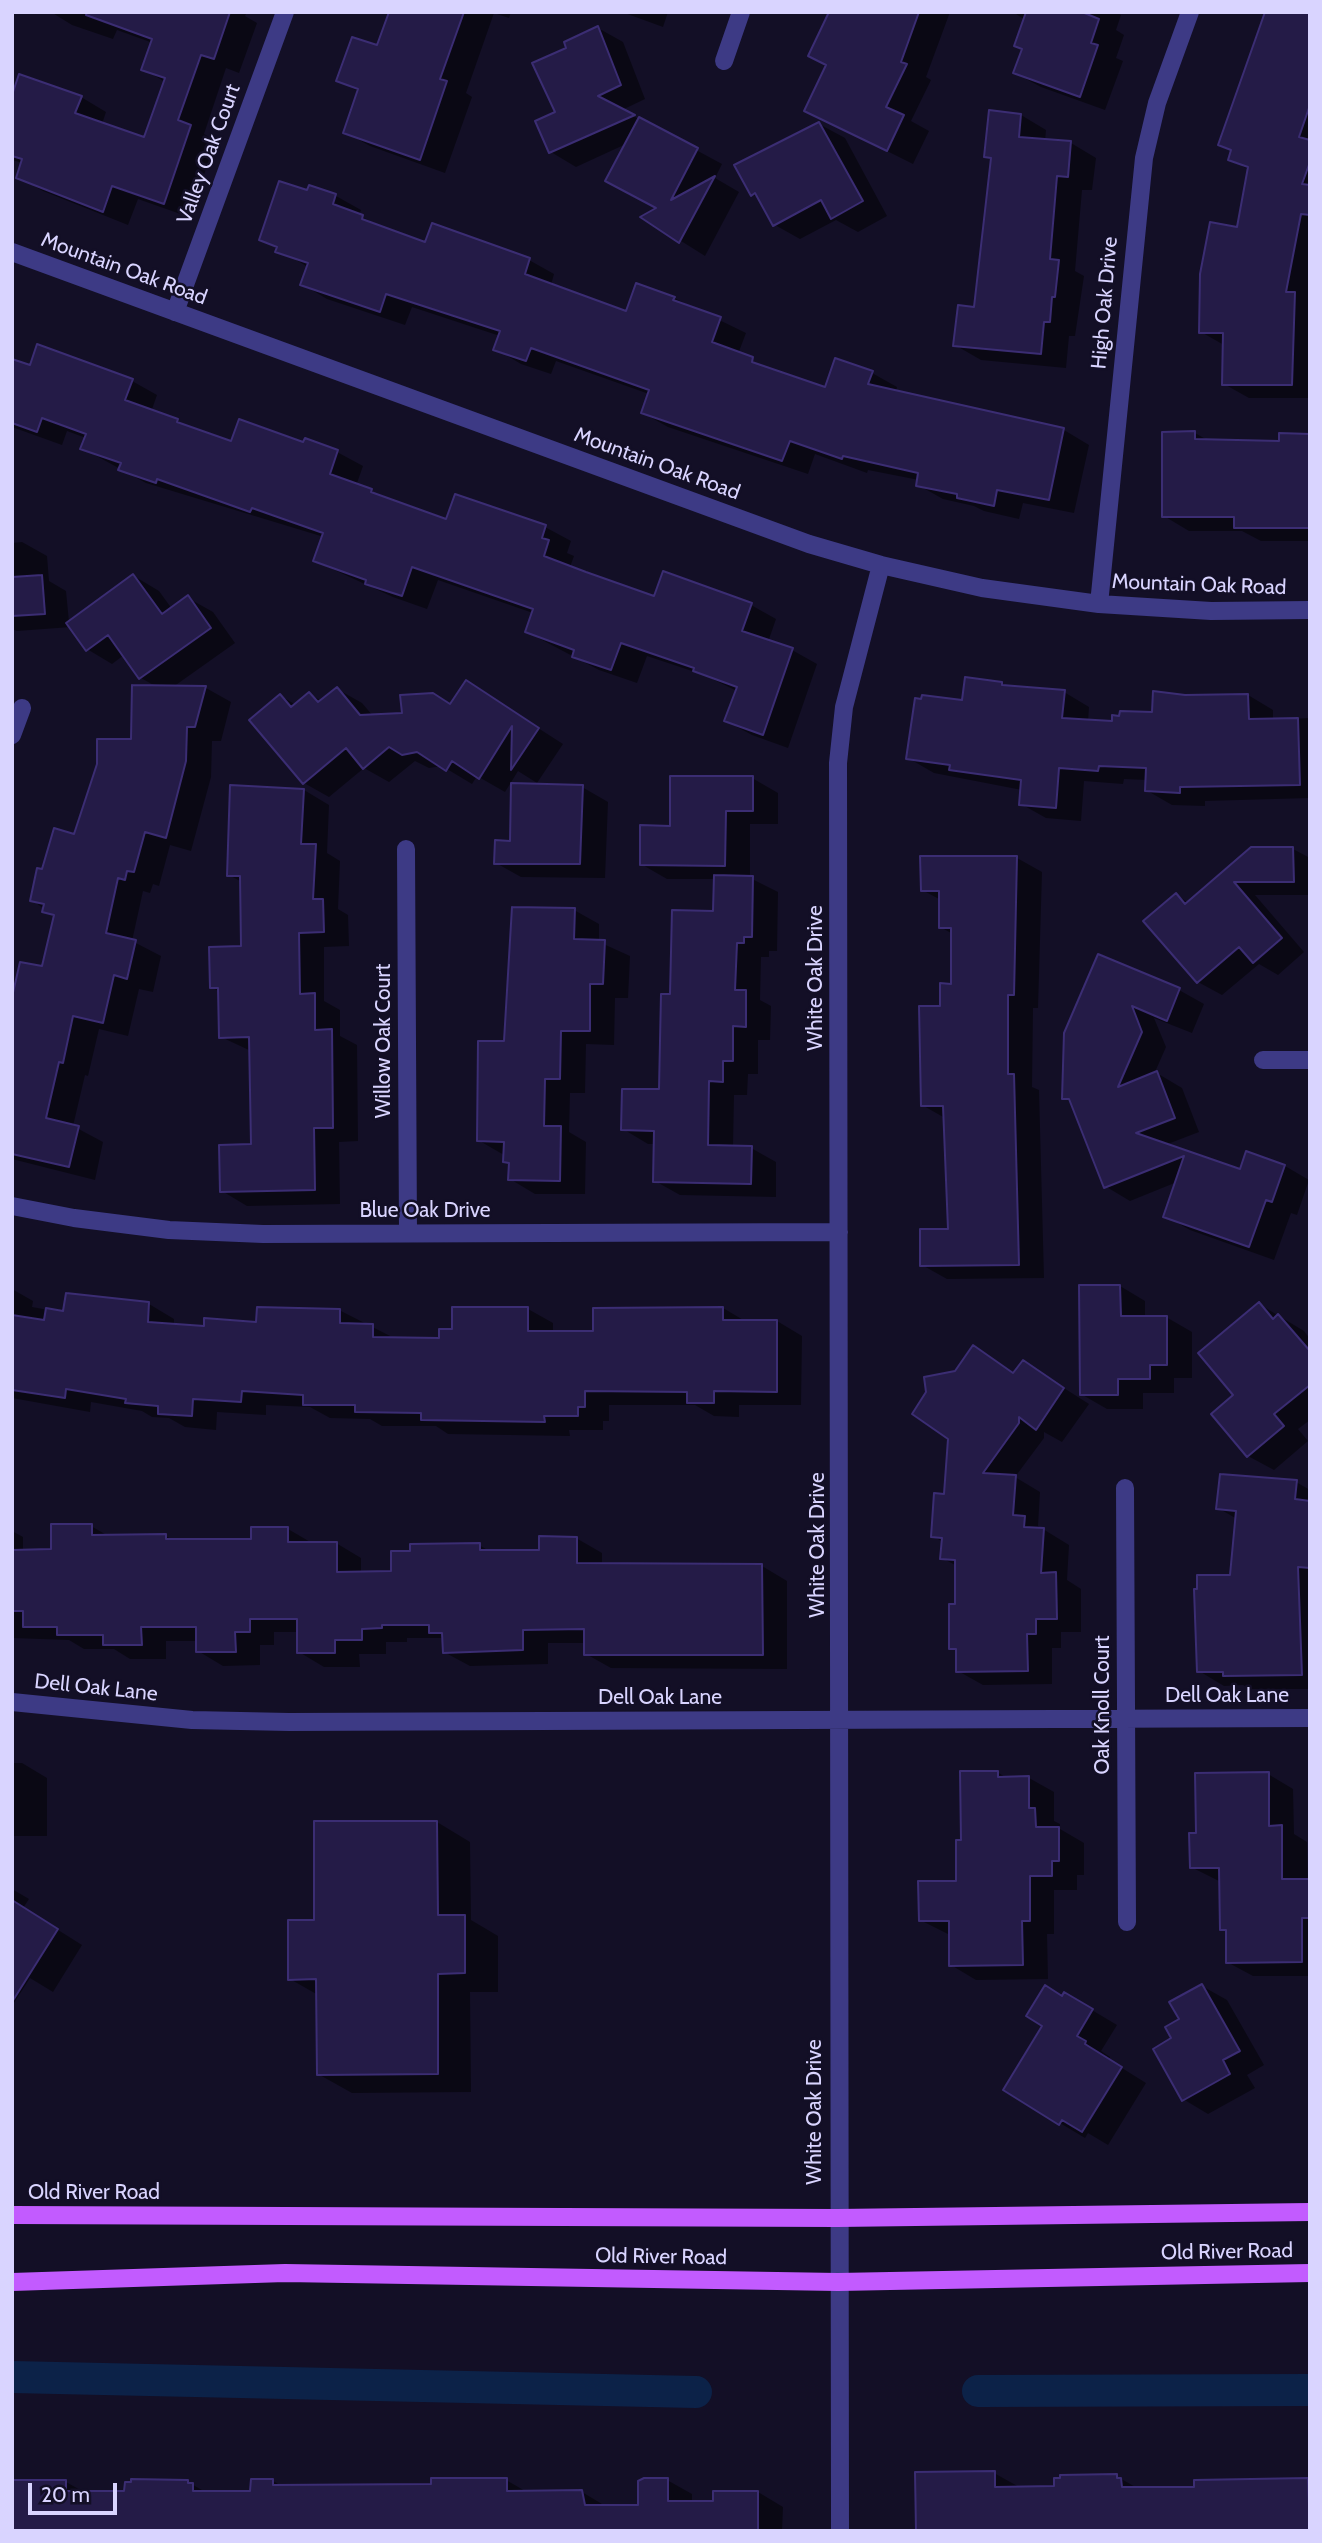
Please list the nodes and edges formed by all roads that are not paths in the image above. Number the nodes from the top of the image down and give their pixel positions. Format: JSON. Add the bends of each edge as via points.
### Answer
{"nodes":[{"id":1,"x":285,"y":12,"type":"edge"},
{"id":2,"x":741,"y":12,"type":"edge"},
{"id":3,"x":1190,"y":12,"type":"edge"},
{"id":4,"x":723,"y":61,"type":"dead end"},
{"id":5,"x":12,"y":252,"type":"edge"},
{"id":6,"x":175,"y":312,"type":"junction"},
{"id":7,"x":881,"y":565,"type":"junction"},
{"id":8,"x":1099,"y":604,"type":"junction"},
{"id":9,"x":1310,"y":610,"type":"edge"},
{"id":10,"x":22,"y":708,"type":"dead end"},
{"id":11,"x":12,"y":735,"type":"edge"},
{"id":12,"x":406,"y":849,"type":"dead end"},
{"id":13,"x":1263,"y":1060,"type":"dead end"},
{"id":14,"x":1310,"y":1060,"type":"edge"},
{"id":15,"x":12,"y":1206,"type":"edge"},
{"id":16,"x":839,"y":1232,"type":"junction"},
{"id":17,"x":408,"y":1234,"type":"junction"},
{"id":18,"x":1125,"y":1488,"type":"dead end"},
{"id":19,"x":12,"y":1702,"type":"edge"},
{"id":20,"x":1310,"y":1718,"type":"edge"},
{"id":21,"x":1126,"y":1719,"type":"junction"},
{"id":22,"x":841,"y":1720,"type":"junction"},
{"id":23,"x":1127,"y":1922,"type":"dead end"},
{"id":24,"x":1310,"y":2212,"type":"edge"},
{"id":25,"x":12,"y":2215,"type":"edge"},
{"id":26,"x":838,"y":2218,"type":"junction"},
{"id":27,"x":1310,"y":2273,"type":"edge"},
{"id":28,"x":12,"y":2282,"type":"edge"},
{"id":29,"x":838,"y":2282,"type":"junction"},
{"id":30,"x":840,"y":2531,"type":"edge"}],
"edges":[{"from":1,"to":6,"type":"street","name":"Valley Oak Court"},
{"from":2,"to":4,"type":"street"},
{"from":3,"to":8,"type":"street","name":"High Oak Drive","via":[[1157,103],[1144,158]]},
{"from":5,"to":6,"type":"street","name":"Mountain Oak Road"},
{"from":6,"to":7,"type":"street","name":"Mountain Oak Road","via":[[809,544]]},
{"from":7,"to":8,"type":"street","name":"Mountain Oak Road","via":[[982,588]]},
{"from":7,"to":16,"type":"street","name":"White Oak Drive","via":[[844,707],[838,763]]},
{"from":8,"to":9,"type":"street","name":"Mountain Oak Road","via":[[1211,611]]},
{"from":10,"to":11,"type":"street"},
{"from":12,"to":17,"type":"street","name":"Willow Oak Court"},
{"from":13,"to":14,"type":"street"},
{"from":15,"to":17,"type":"street","name":"Blue Oak Drive","via":[[169,1230]]},
{"from":16,"to":17,"type":"street","name":"Blue Oak Drive"},
{"from":16,"to":22,"type":"street","name":"White Oak Drive"},
{"from":18,"to":21,"type":"street","name":"Oak Knoll Court"},
{"from":19,"to":22,"type":"street","name":"Dell Oak Lane","via":[[206,1721]]},
{"from":20,"to":21,"type":"street","name":"Dell Oak Lane"},
{"from":21,"to":22,"type":"street","name":"Dell Oak Lane"},
{"from":21,"to":23,"type":"street","name":"Oak Knoll Court"},
{"from":22,"to":26,"type":"street","name":"White Oak Drive"},
{"from":24,"to":26,"type":"main road","name":"Old River Road"},
{"from":25,"to":26,"type":"main road","name":"Old River Road"},
{"from":26,"to":29,"type":"street","name":"White Oak Drive"},
{"from":27,"to":29,"type":"main road","name":"Old River Road"},
{"from":28,"to":29,"type":"main road","name":"Old River Road","via":[[285,2273]]},
{"from":29,"to":30,"type":"street","name":"White Oak Drive"}]}
